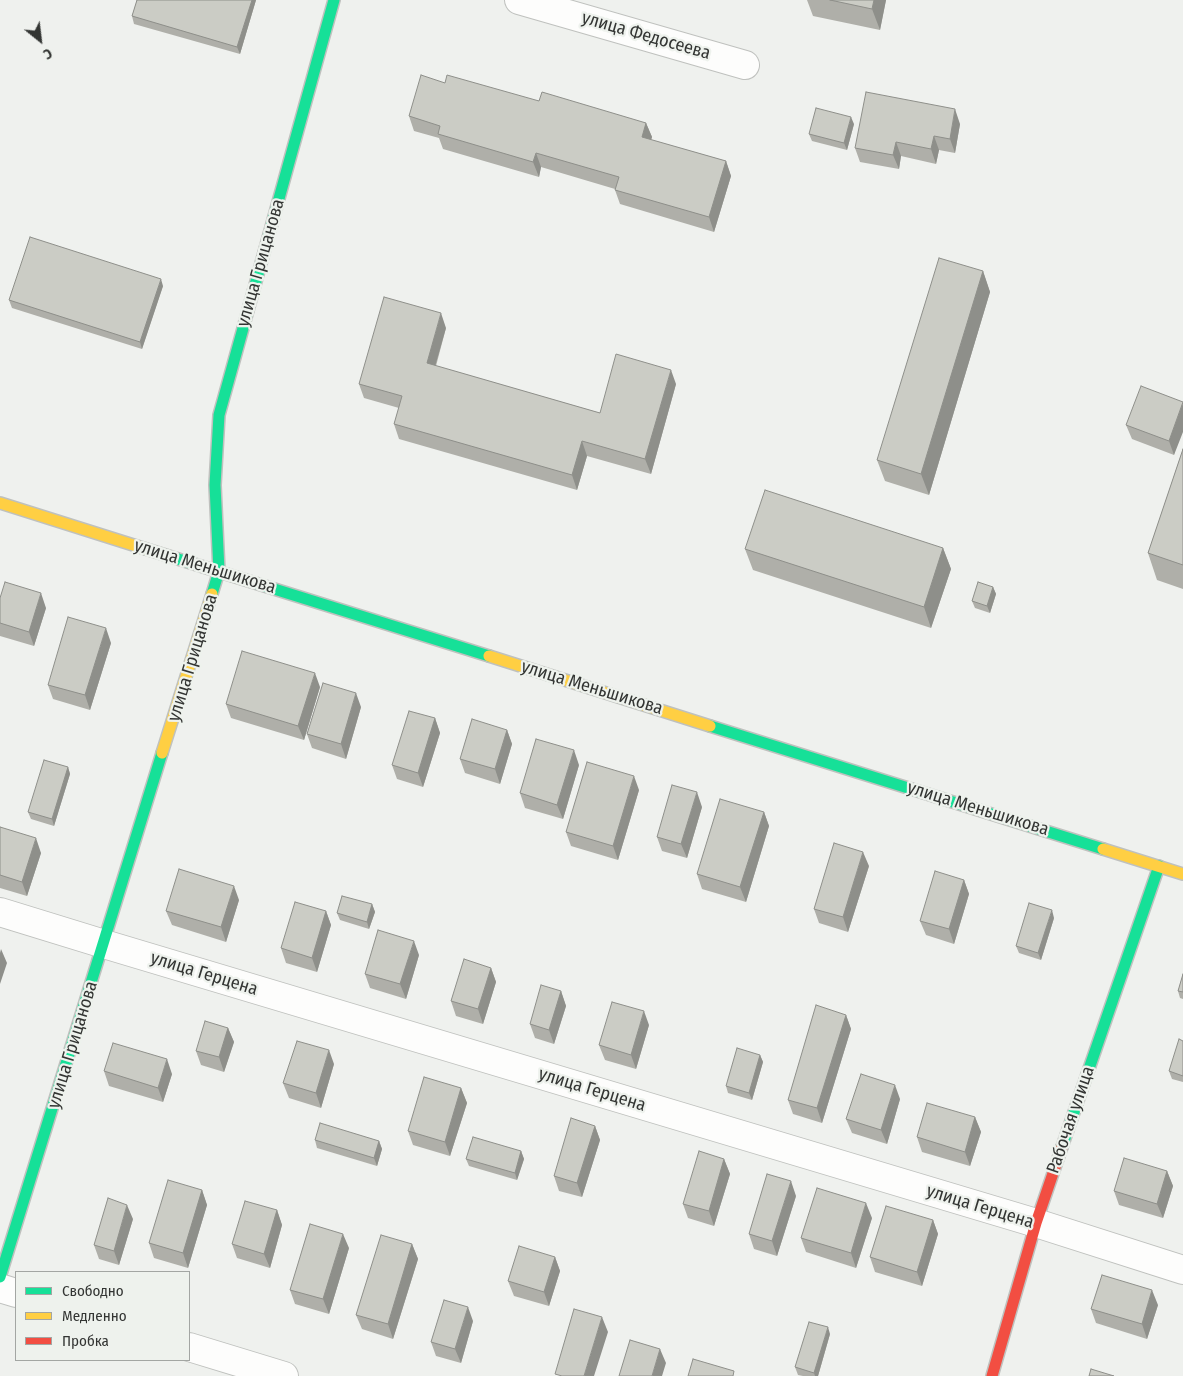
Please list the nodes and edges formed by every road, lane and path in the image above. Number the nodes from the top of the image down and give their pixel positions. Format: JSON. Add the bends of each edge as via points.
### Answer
{"nodes":[{"id":1,"x":334,"y":0,"type":"edge"},
{"id":2,"x":519,"y":0,"type":"edge"},
{"id":3,"x":744,"y":65,"type":"dead end"},
{"id":4,"x":0,"y":504,"type":"edge"},
{"id":5,"x":219,"y":571,"type":"junction"},
{"id":6,"x":1159,"y":866,"type":"junction"},
{"id":7,"x":1183,"y":874,"type":"edge"},
{"id":8,"x":0,"y":912,"type":"edge"},
{"id":9,"x":104,"y":944,"type":"junction"},
{"id":10,"x":1036,"y":1223,"type":"junction"},
{"id":11,"x":1183,"y":1270,"type":"edge"},
{"id":12,"x":0,"y":1277,"type":"edge"},
{"id":13,"x":0,"y":1288,"type":"edge"},
{"id":14,"x":15,"y":1293,"type":"edge"},
{"id":15,"x":190,"y":1346,"type":"edge"},
{"id":16,"x":284,"y":1376,"type":"edge"},
{"id":17,"x":992,"y":1376,"type":"edge"}],
"edges":[{"from":1,"to":5,"type":"street","name":"улица Грицанова","via":[[219,415],[215,485]]},
{"from":2,"to":3,"type":"street","name":"улица Федосеева"},
{"from":4,"to":5,"type":"street","name":"улица Меньшикова"},
{"from":5,"to":6,"type":"street","name":"улица Меньшикова"},
{"from":5,"to":9,"type":"street","name":"улица Грицанова"},
{"from":6,"to":7,"type":"street","name":"улица Меньшикова"},
{"from":6,"to":10,"type":"street","name":"Рабочая улица"},
{"from":8,"to":9,"type":"street","name":"улица Герцена"},
{"from":9,"to":10,"type":"street","name":"улица Герцена"},
{"from":9,"to":12,"type":"street","name":"улица Грицанова"},
{"from":10,"to":11,"type":"street","name":"улица Герцена"},
{"from":10,"to":17,"type":"street","name":"Рабочая улица"},
{"from":13,"to":14,"type":"street"},
{"from":15,"to":16,"type":"street"}]}
